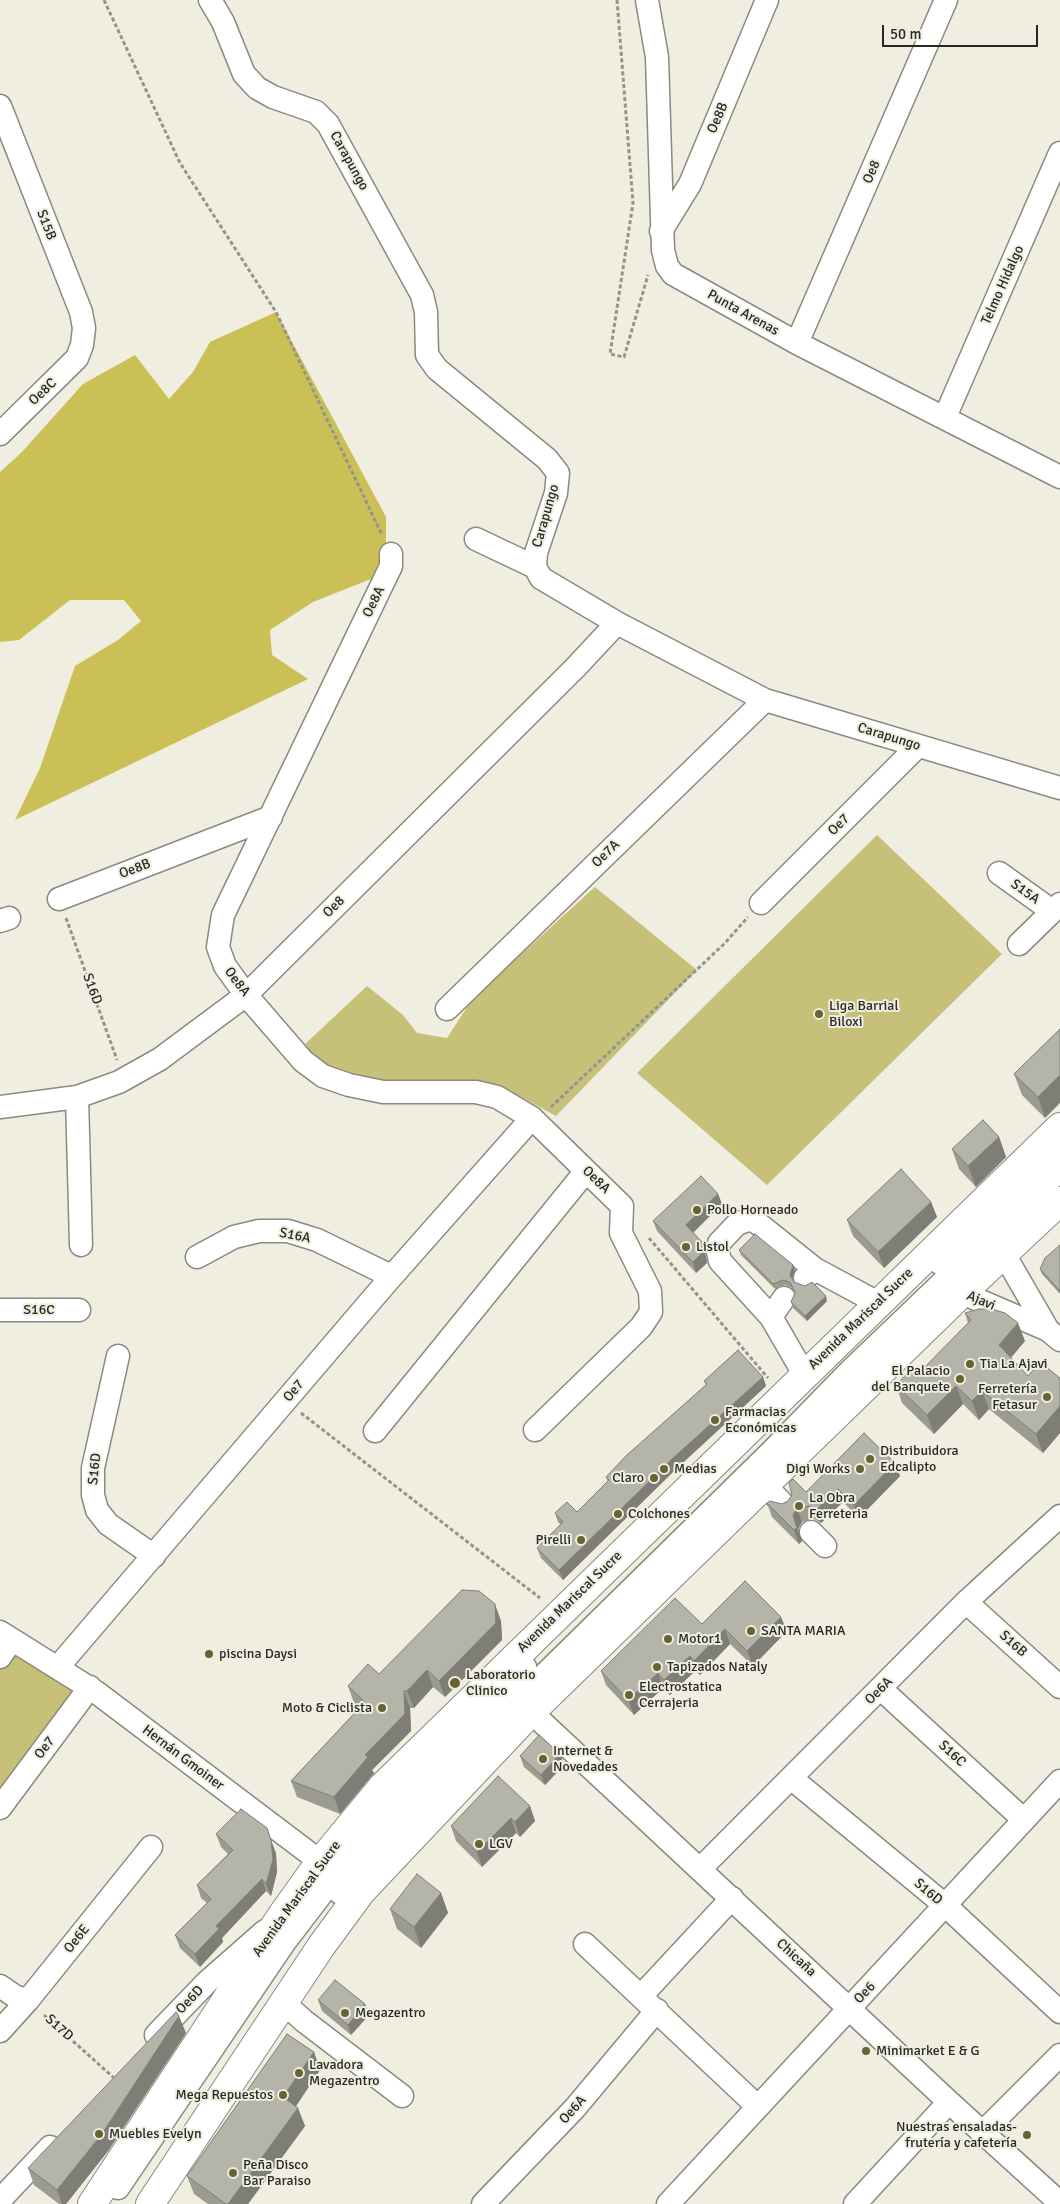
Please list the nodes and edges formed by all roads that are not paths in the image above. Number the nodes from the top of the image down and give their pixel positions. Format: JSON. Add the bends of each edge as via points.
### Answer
{"nodes":[{"id":1,"x":210,"y":0,"type":"edge"},
{"id":2,"x":647,"y":0,"type":"edge"},
{"id":3,"x":768,"y":0,"type":"edge"},
{"id":4,"x":946,"y":0,"type":"edge"},
{"id":5,"x":0,"y":106,"type":"edge"},
{"id":6,"x":1060,"y":154,"type":"edge"},
{"id":7,"x":661,"y":231,"type":"junction"},
{"id":8,"x":798,"y":343,"type":"junction"},
{"id":9,"x":82,"y":345,"type":"joint"},
{"id":10,"x":945,"y":417,"type":"junction"},
{"id":11,"x":0,"y":434,"type":"edge"},
{"id":12,"x":1060,"y":477,"type":"edge"},
{"id":13,"x":476,"y":539,"type":"dead end"},
{"id":14,"x":391,"y":554,"type":"road end"},
{"id":15,"x":534,"y":567,"type":"junction"},
{"id":16,"x":617,"y":623,"type":"junction"},
{"id":17,"x":765,"y":700,"type":"junction"},
{"id":18,"x":918,"y":746,"type":"junction"},
{"id":19,"x":1060,"y":788,"type":"edge"},
{"id":20,"x":271,"y":816,"type":"junction"},
{"id":21,"x":999,"y":873,"type":"dead end"},
{"id":22,"x":59,"y":899,"type":"road end"},
{"id":23,"x":761,"y":903,"type":"road end"},
{"id":24,"x":1056,"y":908,"type":"edge"},
{"id":25,"x":1019,"y":944,"type":"dead end"},
{"id":26,"x":246,"y":995,"type":"junction"},
{"id":27,"x":447,"y":1008,"type":"dead end"},
{"id":28,"x":77,"y":1098,"type":"junction"},
{"id":29,"x":0,"y":1108,"type":"edge"},
{"id":30,"x":534,"y":1120,"type":"junction"},
{"id":31,"x":1060,"y":1127,"type":"edge"},
{"id":32,"x":1060,"y":1147,"type":"edge"},
{"id":33,"x":1060,"y":1170,"type":"edge"},
{"id":34,"x":586,"y":1171,"type":"junction"},
{"id":35,"x":1060,"y":1201,"type":"edge"},
{"id":36,"x":984,"y":1235,"type":"junction"},
{"id":37,"x":81,"y":1244,"type":"dead end"},
{"id":38,"x":197,"y":1257,"type":"dead end"},
{"id":39,"x":942,"y":1274,"type":"junction"},
{"id":40,"x":391,"y":1276,"type":"junction"},
{"id":41,"x":784,"y":1298,"type":"dead end"},
{"id":42,"x":878,"y":1303,"type":"junction"},
{"id":43,"x":0,"y":1310,"type":"edge"},
{"id":44,"x":79,"y":1310,"type":"dead end"},
{"id":45,"x":771,"y":1317,"type":"junction"},
{"id":46,"x":1054,"y":1335,"type":"edge"},
{"id":47,"x":118,"y":1356,"type":"dead end"},
{"id":48,"x":804,"y":1374,"type":"junction"},
{"id":49,"x":534,"y":1430,"type":"dead end"},
{"id":50,"x":375,"y":1431,"type":"dead end"},
{"id":51,"x":765,"y":1485,"type":"junction"},
{"id":52,"x":784,"y":1505,"type":"edge"},
{"id":53,"x":1059,"y":1518,"type":"edge"},
{"id":54,"x":154,"y":1556,"type":"junction"},
{"id":55,"x":966,"y":1602,"type":"junction"},
{"id":56,"x":4,"y":1643,"type":"edge"},
{"id":57,"x":58,"y":1667,"type":"junction"},
{"id":58,"x":90,"y":1687,"type":"junction"},
{"id":59,"x":1060,"y":1687,"type":"edge"},
{"id":60,"x":881,"y":1689,"type":"junction"},
{"id":61,"x":531,"y":1712,"type":"junction"},
{"id":62,"x":791,"y":1778,"type":"junction"},
{"id":63,"x":1060,"y":1781,"type":"edge"},
{"id":64,"x":0,"y":1808,"type":"edge"},
{"id":65,"x":1024,"y":1820,"type":"junction"},
{"id":66,"x":151,"y":1846,"type":"dead end"},
{"id":67,"x":700,"y":1869,"type":"junction"},
{"id":68,"x":341,"y":1877,"type":"junction"},
{"id":69,"x":732,"y":1898,"type":"junction"},
{"id":70,"x":946,"y":1906,"type":"junction"},
{"id":71,"x":282,"y":1915,"type":"junction"},
{"id":72,"x":585,"y":1944,"type":"dead end"},
{"id":73,"x":0,"y":1986,"type":"edge"},
{"id":74,"x":28,"y":2000,"type":"junction"},
{"id":75,"x":284,"y":2002,"type":"junction"},
{"id":76,"x":649,"y":2003,"type":"junction"},
{"id":77,"x":850,"y":2008,"type":"junction"},
{"id":78,"x":1060,"y":2012,"type":"edge"},
{"id":79,"x":0,"y":2031,"type":"edge"},
{"id":80,"x":141,"y":2050,"type":"edge"},
{"id":81,"x":1060,"y":2055,"type":"edge"},
{"id":82,"x":402,"y":2096,"type":"dead end"},
{"id":83,"x":949,"y":2102,"type":"junction"},
{"id":84,"x":757,"y":2106,"type":"junction"},
{"id":85,"x":67,"y":2128,"type":"edge"},
{"id":86,"x":984,"y":2132,"type":"junction"},
{"id":87,"x":0,"y":2200,"type":"edge"},
{"id":88,"x":1060,"y":2203,"type":"edge"},
{"id":89,"x":92,"y":2204,"type":"edge"},
{"id":90,"x":106,"y":2204,"type":"edge"},
{"id":91,"x":125,"y":2204,"type":"edge"},
{"id":92,"x":150,"y":2204,"type":"edge"},
{"id":93,"x":483,"y":2204,"type":"edge"},
{"id":94,"x":668,"y":2204,"type":"edge"},
{"id":95,"x":855,"y":2204,"type":"edge"}],
"edges":[{"from":1,"to":15,"type":"street","name":"Carapungo","via":[[223,22],[244,74],[257,88],[316,112],[328,124],[422,295],[426,312],[427,355],[437,369],[547,460],[558,473],[556,493]]},
{"from":2,"to":7,"type":"street","name":"Punta Arenas","via":[[657,58]]},
{"from":3,"to":7,"type":"street","name":"Oe8B","via":[[690,184]]},
{"from":4,"to":8,"type":"street","name":"Oe8"},
{"from":5,"to":9,"type":"street","name":"S15B","via":[[81,312],[84,328]]},
{"from":6,"to":10,"type":"street","name":"Telmo Hidalgo"},
{"from":7,"to":8,"type":"street","name":"Punta Arenas","via":[[666,266],[673,274]]},
{"from":8,"to":10,"type":"street","name":"Punta Arenas"},
{"from":9,"to":11,"type":"street","name":"Oe8C","via":[[66,370]]},
{"from":10,"to":12,"type":"street","name":"Punta Arenas"},
{"from":13,"to":15,"type":"street"},
{"from":14,"to":20,"type":"street","name":"Oe8A","via":[[391,566]]},
{"from":15,"to":16,"type":"street","name":"Carapungo","via":[[541,578]]},
{"from":16,"to":17,"type":"street","name":"Carapungo"},
{"from":16,"to":26,"type":"street","name":"Oe8"},
{"from":17,"to":18,"type":"street","name":"Carapungo"},
{"from":17,"to":27,"type":"street","name":"Oe7A"},
{"from":18,"to":19,"type":"street","name":"Carapungo"},
{"from":18,"to":23,"type":"street","name":"Oe7"},
{"from":20,"to":22,"type":"street","name":"Oe8B"},
{"from":20,"to":26,"type":"street","name":"Oe8A","via":[[220,926],[218,947],[221,959]]},
{"from":21,"to":24,"type":"street","name":"S15A"},
{"from":24,"to":25,"type":"street"},
{"from":26,"to":28,"type":"street","name":"Oe8","via":[[160,1059],[125,1080]]},
{"from":26,"to":30,"type":"street","name":"Oe8A","via":[[303,1062],[323,1076],[383,1092],[476,1092],[496,1097]]},
{"from":28,"to":29,"type":"street","name":"Oe8"},
{"from":28,"to":37,"type":"street"},
{"from":30,"to":34,"type":"street","name":"Oe8A"},
{"from":30,"to":40,"type":"street","name":"Oe7"},
{"from":31,"to":36,"type":"main road","name":"Avenida Mariscal Sucre"},
{"from":32,"to":36,"type":"street"},
{"from":33,"to":36,"type":"street"},
{"from":34,"to":49,"type":"street","name":"Oe8A","via":[[622,1206],[621,1233],[650,1291],[651,1312],[641,1326]]},
{"from":34,"to":50,"type":"street"},
{"from":35,"to":36,"type":"main road","name":"Avenida Mariscal Sucre"},
{"from":36,"to":39,"type":"main road","name":"Avenida Mariscal Sucre"},
{"from":36,"to":39,"type":"main road","name":"Avenida Mariscal Sucre"},
{"from":36,"to":46,"type":"street","name":"Ajavi"},
{"from":38,"to":40,"type":"street","name":"S16A","via":[[234,1236],[259,1231],[288,1231],[317,1240]]},
{"from":39,"to":42,"type":"main road","name":"Avenida Mariscal Sucre"},
{"from":39,"to":46,"type":"street","name":"Ajavi"},
{"from":39,"to":51,"type":"main road","name":"Avenida Mariscal Sucre"},
{"from":39,"to":68,"type":"street","via":[[798,1398],[466,1725],[375,1824]]},
{"from":40,"to":54,"type":"street","name":"Oe7"},
{"from":41,"to":45,"type":"street"},
{"from":42,"to":45,"type":"street","via":[[810,1274],[755,1221],[748,1220],[737,1224],[720,1243],[720,1261]]},
{"from":42,"to":48,"type":"main road","name":"Avenida Mariscal Sucre"},
{"from":43,"to":44,"type":"street","name":"S16C"},
{"from":45,"to":48,"type":"street"},
{"from":47,"to":54,"type":"street","name":"S16D","via":[[92,1468],[92,1495],[97,1510],[108,1524]]},
{"from":48,"to":68,"type":"main road","name":"Avenida Mariscal Sucre","via":[[383,1786]]},
{"from":51,"to":52,"type":"street"},
{"from":51,"to":61,"type":"main road","name":"Avenida Mariscal Sucre"},
{"from":53,"to":55,"type":"street","name":"Oe6A"},
{"from":54,"to":57,"type":"street","name":"Oe7"},
{"from":55,"to":59,"type":"street","name":"S16B"},
{"from":55,"to":60,"type":"street","name":"Oe6A"},
{"from":56,"to":57,"type":"street","name":"Hernán Gmoiner"},
{"from":57,"to":58,"type":"street","name":"Hernán Gmoiner"},
{"from":58,"to":64,"type":"street","name":"Oe7"},
{"from":58,"to":68,"type":"street","name":"Hernán Gmoiner"},
{"from":60,"to":62,"type":"street","name":"Oe6A"},
{"from":60,"to":65,"type":"street","name":"S16C"},
{"from":61,"to":67,"type":"street","name":"Chicaña"},
{"from":61,"to":68,"type":"main road","name":"Avenida Mariscal Sucre"},
{"from":62,"to":67,"type":"street","name":"Oe6A"},
{"from":62,"to":70,"type":"street","name":"S16D"},
{"from":63,"to":65,"type":"street","name":"Oe6"},
{"from":65,"to":70,"type":"street","name":"Oe6"},
{"from":66,"to":74,"type":"street","name":"Oe6E"},
{"from":67,"to":69,"type":"street","name":"Chicaña"},
{"from":68,"to":71,"type":"main road","name":"Avenida Mariscal Sucre"},
{"from":68,"to":75,"type":"main road","name":"Avenida Mariscal Sucre"},
{"from":68,"to":90,"type":"street","via":[[284,1943]]},
{"from":68,"to":91,"type":"street"},
{"from":69,"to":76,"type":"street","name":"Oe6A"},
{"from":69,"to":77,"type":"street","name":"Chicaña"},
{"from":70,"to":77,"type":"street","name":"Oe6"},
{"from":70,"to":78,"type":"street","name":"S16D"},
{"from":71,"to":80,"type":"street","name":"Oe6D","via":[[207,1982]]},
{"from":71,"to":89,"type":"main road","name":"Avenida Mariscal Sucre"},
{"from":72,"to":76,"type":"street"},
{"from":73,"to":74,"type":"street","via":[[16,1997]]},
{"from":74,"to":79,"type":"street","name":"Oe6E"},
{"from":75,"to":82,"type":"street"},
{"from":75,"to":92,"type":"main road","name":"Avenida Mariscal Sucre"},
{"from":76,"to":84,"type":"street"},
{"from":76,"to":93,"type":"street","name":"Oe6A","via":[[575,2108]]},
{"from":77,"to":83,"type":"street","name":"Chicaña"},
{"from":77,"to":84,"type":"street","name":"Oe6"},
{"from":81,"to":86,"type":"street"},
{"from":83,"to":86,"type":"street","name":"Chicaña"},
{"from":83,"to":95,"type":"street"},
{"from":84,"to":94,"type":"street","name":"Oe6"},
{"from":85,"to":87,"type":"street"},
{"from":86,"to":88,"type":"street","name":"Chicaña"}]}
